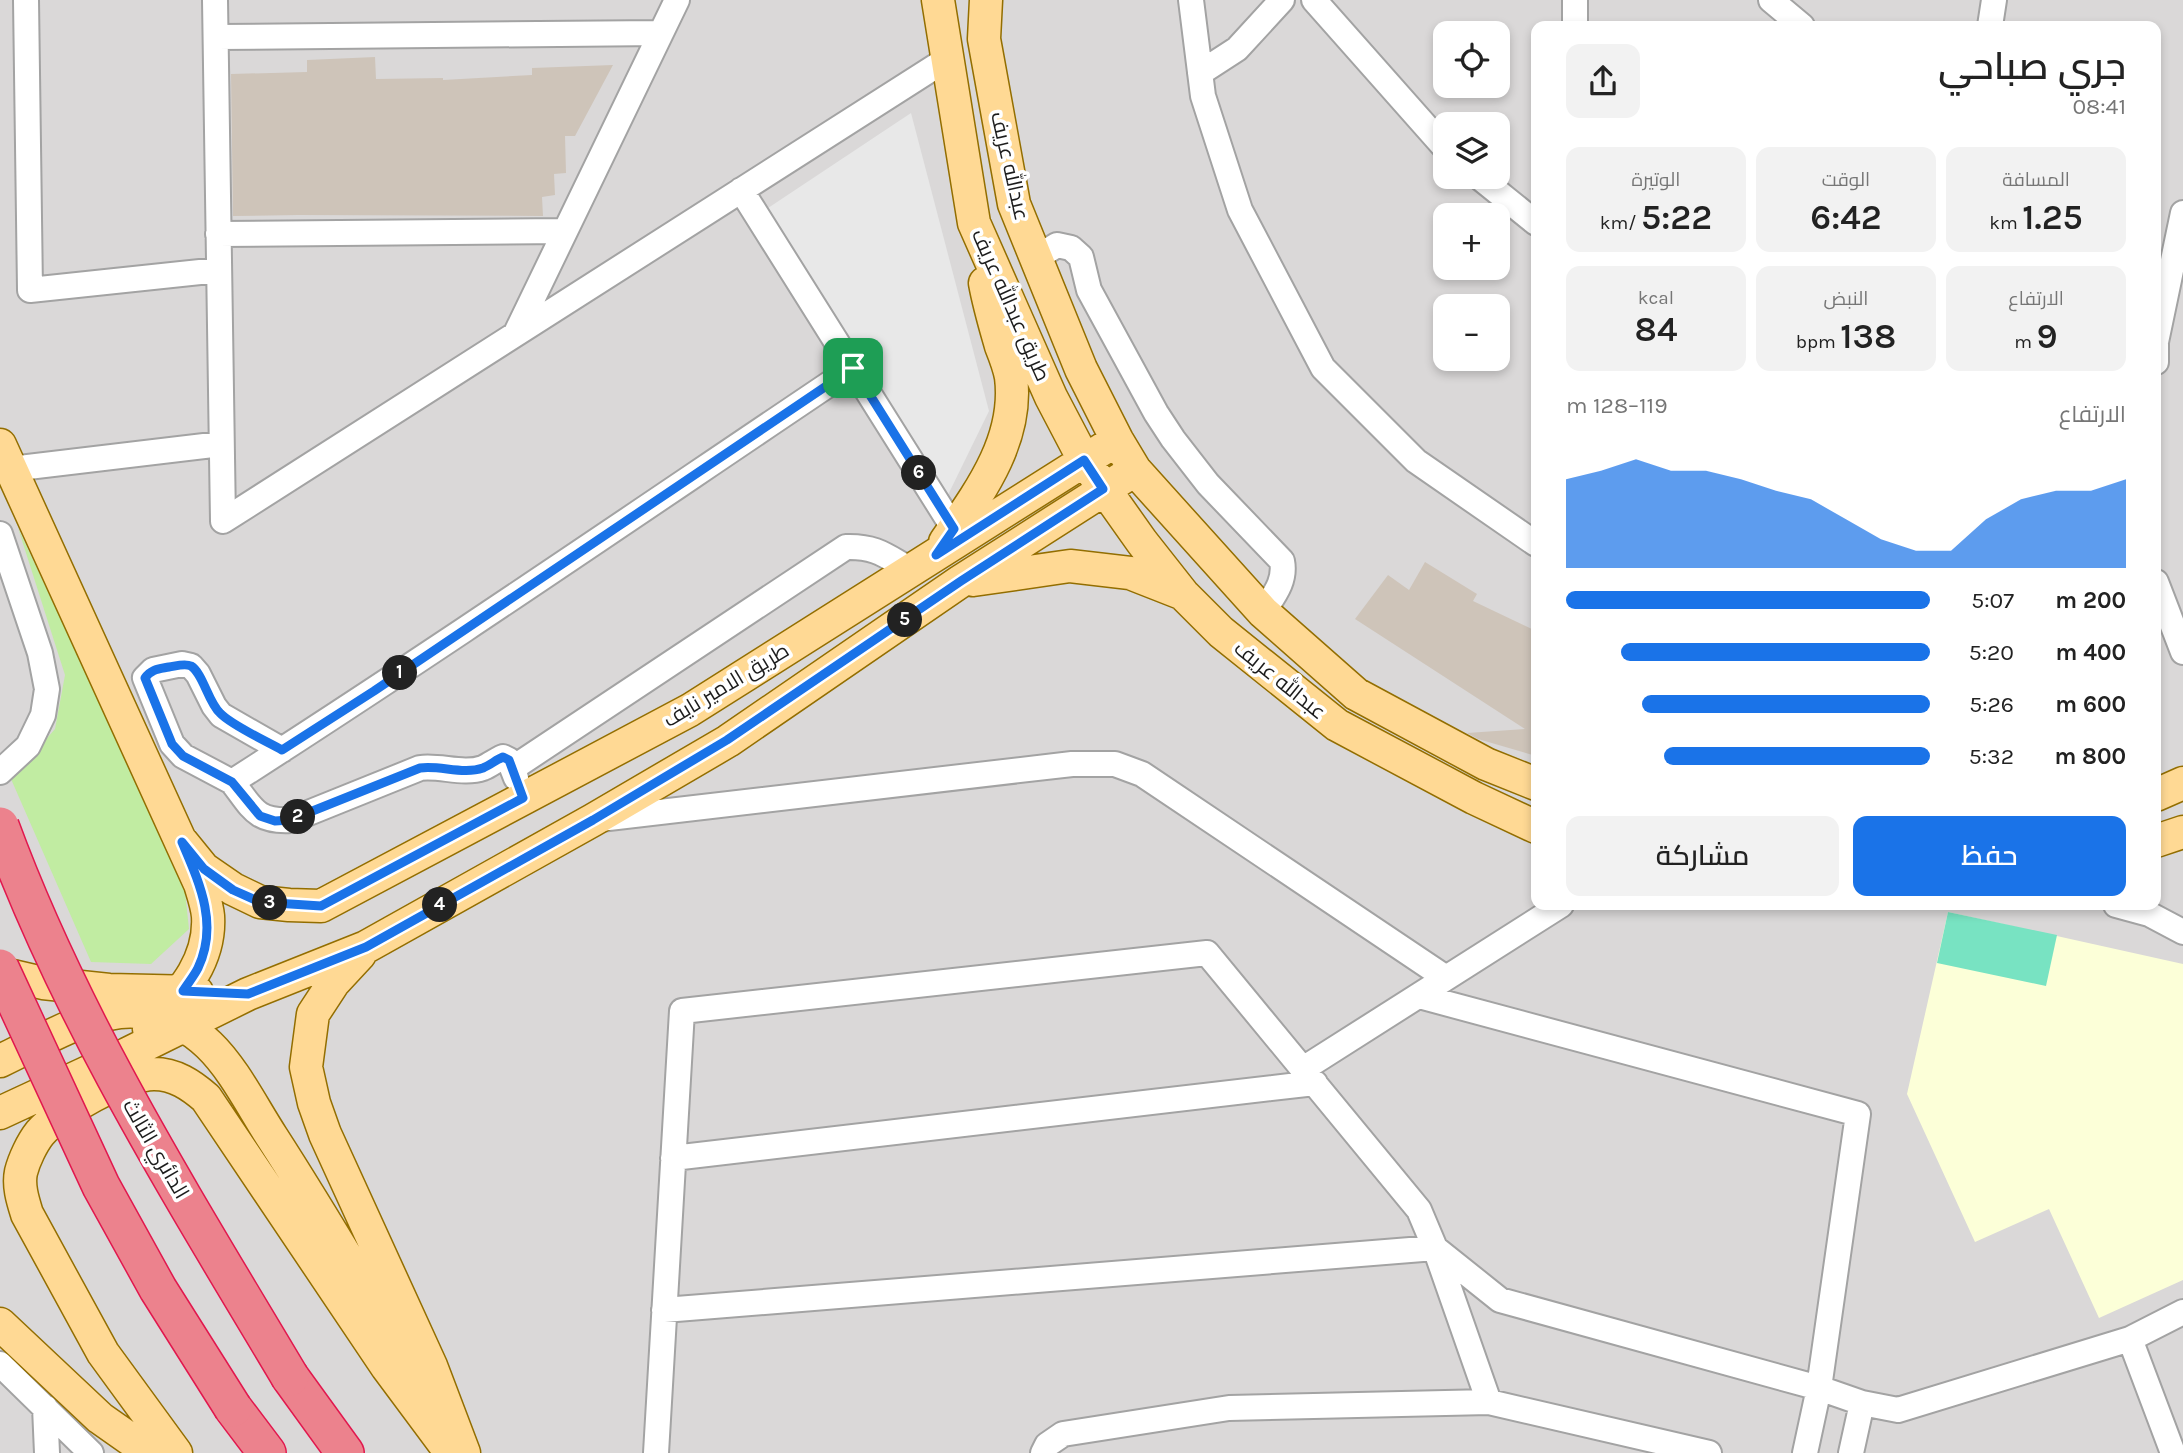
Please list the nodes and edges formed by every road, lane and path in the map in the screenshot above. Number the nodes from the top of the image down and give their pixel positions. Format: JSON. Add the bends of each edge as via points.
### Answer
{"nodes":[{"id":1,"x":26,"y":0,"type":"edge"},
{"id":2,"x":215,"y":0,"type":"edge"},
{"id":3,"x":677,"y":0,"type":"edge"},
{"id":4,"x":938,"y":0,"type":"edge"},
{"id":5,"x":986,"y":0,"type":"edge"},
{"id":6,"x":1191,"y":0,"type":"edge"},
{"id":7,"x":1282,"y":0,"type":"edge"},
{"id":8,"x":1314,"y":0,"type":"edge"},
{"id":9,"x":1575,"y":0,"type":"edge"},
{"id":10,"x":1771,"y":0,"type":"edge"},
{"id":11,"x":1994,"y":0,"type":"edge"},
{"id":12,"x":1575,"y":21,"type":"edge"},
{"id":13,"x":1796,"y":21,"type":"edge"},
{"id":14,"x":1991,"y":21,"type":"edge"},
{"id":15,"x":661,"y":33,"type":"junction"},
{"id":16,"x":216,"y":37,"type":"junction"},
{"id":17,"x":947,"y":59,"type":"junction"},
{"id":18,"x":1200,"y":73,"type":"junction"},
{"id":19,"x":1433,"y":134,"type":"edge"},
{"id":20,"x":1494,"y":189,"type":"edge"},
{"id":21,"x":741,"y":190,"type":"junction"},
{"id":22,"x":2183,"y":214,"type":"edge"},
{"id":23,"x":1531,"y":219,"type":"edge"},
{"id":24,"x":974,"y":223,"type":"junction"},
{"id":25,"x":565,"y":231,"type":"junction"},
{"id":26,"x":218,"y":234,"type":"junction"},
{"id":27,"x":1036,"y":258,"type":"junction"},
{"id":28,"x":219,"y":270,"type":"junction"},
{"id":29,"x":2161,"y":318,"type":"edge"},
{"id":30,"x":516,"y":334,"type":"junction"},
{"id":31,"x":853,"y":368,"type":"junction"},
{"id":32,"x":1117,"y":440,"type":"junction"},
{"id":33,"x":221,"y":444,"type":"junction"},
{"id":34,"x":6,"y":457,"type":"edge"},
{"id":35,"x":1084,"y":460,"type":"junction"},
{"id":36,"x":1135,"y":470,"type":"junction"},
{"id":37,"x":1103,"y":489,"type":"junction"},
{"id":38,"x":954,"y":529,"type":"junction"},
{"id":39,"x":0,"y":534,"type":"edge"},
{"id":40,"x":1531,"y":541,"type":"edge"},
{"id":41,"x":924,"y":563,"type":"junction"},
{"id":42,"x":961,"y":581,"type":"junction"},
{"id":43,"x":1183,"y":594,"type":"junction"},
{"id":44,"x":2161,"y":595,"type":"edge"},
{"id":45,"x":1263,"y":612,"type":"junction"},
{"id":46,"x":2183,"y":652,"type":"edge"},
{"id":47,"x":282,"y":750,"type":"junction"},
{"id":48,"x":513,"y":768,"type":"junction"},
{"id":49,"x":0,"y":772,"type":"edge"},
{"id":50,"x":232,"y":782,"type":"junction"},
{"id":51,"x":1531,"y":782,"type":"edge"},
{"id":52,"x":2183,"y":783,"type":"edge"},
{"id":53,"x":2161,"y":793,"type":"edge"},
{"id":54,"x":523,"y":798,"type":"junction"},
{"id":55,"x":593,"y":820,"type":"junction"},
{"id":56,"x":1531,"y":825,"type":"edge"},
{"id":57,"x":0,"y":826,"type":"edge"},
{"id":58,"x":2183,"y":832,"type":"edge"},
{"id":59,"x":2161,"y":839,"type":"edge"},
{"id":60,"x":182,"y":842,"type":"junction"},
{"id":61,"x":1553,"y":910,"type":"edge"},
{"id":62,"x":2134,"y":910,"type":"edge"},
{"id":63,"x":2183,"y":932,"type":"edge"},
{"id":64,"x":366,"y":947,"type":"junction"},
{"id":65,"x":0,"y":971,"type":"edge"},
{"id":66,"x":1446,"y":978,"type":"junction"},
{"id":67,"x":183,"y":991,"type":"junction"},
{"id":68,"x":248,"y":994,"type":"junction"},
{"id":69,"x":1419,"y":996,"type":"junction"},
{"id":70,"x":172,"y":1021,"type":"junction"},
{"id":71,"x":0,"y":1061,"type":"edge"},
{"id":72,"x":1309,"y":1076,"type":"junction"},
{"id":73,"x":0,"y":1113,"type":"edge"},
{"id":74,"x":673,"y":1158,"type":"junction"},
{"id":75,"x":1436,"y":1248,"type":"junction"},
{"id":76,"x":664,"y":1310,"type":"junction"},
{"id":77,"x":2183,"y":1312,"type":"edge"},
{"id":78,"x":0,"y":1324,"type":"edge"},
{"id":79,"x":2130,"y":1339,"type":"junction"},
{"id":80,"x":0,"y":1364,"type":"edge"},
{"id":81,"x":1819,"y":1388,"type":"junction"},
{"id":82,"x":1489,"y":1402,"type":"junction"},
{"id":83,"x":1862,"y":1403,"type":"junction"},
{"id":84,"x":45,"y":1407,"type":"junction"},
{"id":85,"x":47,"y":1453,"type":"edge"},
{"id":86,"x":91,"y":1453,"type":"edge"},
{"id":87,"x":150,"y":1453,"type":"edge"},
{"id":88,"x":176,"y":1453,"type":"edge"},
{"id":89,"x":267,"y":1453,"type":"edge"},
{"id":90,"x":345,"y":1453,"type":"edge"},
{"id":91,"x":451,"y":1453,"type":"edge"},
{"id":92,"x":464,"y":1453,"type":"edge"},
{"id":93,"x":656,"y":1453,"type":"edge"},
{"id":94,"x":1043,"y":1453,"type":"edge"},
{"id":95,"x":1709,"y":1453,"type":"edge"},
{"id":96,"x":1805,"y":1453,"type":"edge"},
{"id":97,"x":1851,"y":1453,"type":"edge"},
{"id":98,"x":2173,"y":1453,"type":"edge"}],
"edges":[{"from":1,"to":28,"type":"street","via":[[30,290]]},
{"from":2,"to":16,"type":"street"},
{"from":3,"to":15,"type":"street"},
{"from":4,"to":17,"type":"main road"},
{"from":5,"to":27,"type":"main road","name":"عبدالله عريف","via":[[984,39],[1014,204]]},
{"from":6,"to":18,"type":"street"},
{"from":7,"to":18,"type":"street","via":[[1237,49]]},
{"from":8,"to":19,"type":"street"},
{"from":9,"to":12,"type":"street"},
{"from":10,"to":13,"type":"street"},
{"from":11,"to":14,"type":"street"},
{"from":15,"to":16,"type":"street"},
{"from":15,"to":25,"type":"street"},
{"from":16,"to":26,"type":"street"},
{"from":17,"to":21,"type":"street"},
{"from":17,"to":24,"type":"main road","name":"طريق عبدالله عريف"},
{"from":18,"to":40,"type":"street","via":[[1203,96],[1240,210],[1323,368],[1416,461]]},
{"from":20,"to":23,"type":"street"},
{"from":21,"to":30,"type":"street"},
{"from":21,"to":31,"type":"street"},
{"from":22,"to":29,"type":"street"},
{"from":24,"to":35,"type":"main road","name":"طريق عبدالله عريف"},
{"from":24,"to":38,"type":"main road","via":[[989,307],[1011,375],[1012,407],[998,458]]},
{"from":25,"to":26,"type":"street"},
{"from":25,"to":30,"type":"street"},
{"from":26,"to":28,"type":"street"},
{"from":27,"to":32,"type":"main road","name":"عبدالله عريف","via":[[1081,369]]},
{"from":27,"to":45,"type":"street","via":[[1057,246],[1071,248],[1081,257],[1089,289],[1173,439],[1208,484],[1282,561],[1282,581]]},
{"from":28,"to":33,"type":"street"},
{"from":30,"to":33,"type":"street","via":[[223,521]]},
{"from":31,"to":38,"type":"street"},
{"from":31,"to":47,"type":"street"},
{"from":32,"to":35,"type":"main road","name":"طريق الامير نايف"},
{"from":32,"to":36,"type":"main road"},
{"from":33,"to":34,"type":"street"},
{"from":34,"to":60,"type":"main road"},
{"from":35,"to":37,"type":"main road","name":"عبدالله عريف"},
{"from":35,"to":41,"type":"main road","name":"طريق الامير نايف"},
{"from":36,"to":37,"type":"main road","name":"طريق الامير نايف"},
{"from":36,"to":45,"type":"main road","name":"عبدالله عريف"},
{"from":37,"to":42,"type":"main road","name":"طريق الامير نايف"},
{"from":37,"to":43,"type":"main road","name":"عبدالله عريف"},
{"from":38,"to":41,"type":"main road"},
{"from":39,"to":49,"type":"street","via":[[40,653],[47,689],[43,715],[27,746]]},
{"from":41,"to":48,"type":"street","via":[[875,549],[846,547]]},
{"from":41,"to":54,"type":"main road","name":"طريق الامير نايف","via":[[690,710]]},
{"from":42,"to":43,"type":"main road","via":[[1070,566],[1130,572]]},
{"from":42,"to":55,"type":"main road","name":"طريق الامير نايف","via":[[727,740]]},
{"from":43,"to":56,"type":"main road","name":"عبدالله عريف","via":[[1221,632],[1337,725]]},
{"from":44,"to":46,"type":"street"},
{"from":45,"to":51,"type":"main road","name":"عبدالله عريف","via":[[1356,694],[1486,764]]},
{"from":47,"to":50,"type":"street"},
{"from":47,"to":50,"type":"street","via":[[221,715],[191,666],[148,673],[145,678],[172,744],[183,756]]},
{"from":48,"to":50,"type":"street","via":[[503,757],[483,768],[420,768],[290,820],[275,821],[260,816]]},
{"from":48,"to":54,"type":"street"},
{"from":52,"to":53,"type":"main road"},
{"from":54,"to":60,"type":"main road","name":"طريق الامير نايف","via":[[321,906],[260,902],[233,890],[204,869]]},
{"from":55,"to":64,"type":"main road","name":"طريق الامير نايف"},
{"from":55,"to":66,"type":"street","via":[[1072,764],[1115,764],[1142,774]]},
{"from":57,"to":90,"type":"highway","name":"الدائري الثالث","bridge":true,"via":[[20,882],[80,1012],[150,1143],[290,1377]]},
{"from":58,"to":59,"type":"main road"},
{"from":60,"to":67,"type":"main road","via":[[208,915],[199,967]]},
{"from":61,"to":66,"type":"street"},
{"from":62,"to":63,"type":"street"},
{"from":64,"to":68,"type":"main road","name":"طريق الامير نايف"},
{"from":64,"to":92,"type":"main road","via":[[313,1014],[306,1068],[325,1134],[431,1366]]},
{"from":65,"to":67,"type":"main road","via":[[43,983]]},
{"from":65,"to":89,"type":"highway","bridge":true,"via":[[102,1186],[158,1289]]},
{"from":66,"to":69,"type":"street"},
{"from":67,"to":68,"type":"main road"},
{"from":67,"to":70,"type":"main road"},
{"from":68,"to":70,"type":"main road","name":"طريق الامير نايف"},
{"from":69,"to":72,"type":"street"},
{"from":69,"to":81,"type":"street","via":[[1858,1114]]},
{"from":70,"to":71,"type":"main road","via":[[136,1012],[111,1013]]},
{"from":70,"to":73,"type":"main road","via":[[127,1054]]},
{"from":70,"to":92,"type":"main road","via":[[211,1046],[223,1061],[330,1227]]},
{"from":72,"to":74,"type":"street"},
{"from":72,"to":74,"type":"street","via":[[1207,953],[682,1011]]},
{"from":72,"to":75,"type":"street","via":[[1419,1210]]},
{"from":74,"to":76,"type":"street"},
{"from":75,"to":76,"type":"street"},
{"from":75,"to":81,"type":"street","via":[[1500,1300]]},
{"from":75,"to":82,"type":"street"},
{"from":76,"to":93,"type":"street"},
{"from":77,"to":79,"type":"street"},
{"from":78,"to":87,"type":"main road","via":[[100,1418]]},
{"from":79,"to":83,"type":"street","via":[[1898,1410]]},
{"from":79,"to":98,"type":"street"},
{"from":80,"to":84,"type":"street"},
{"from":81,"to":83,"type":"street"},
{"from":81,"to":96,"type":"street"},
{"from":82,"to":94,"type":"street","via":[[1229,1408],[1063,1434]]},
{"from":82,"to":95,"type":"street"},
{"from":83,"to":97,"type":"street"},
{"from":84,"to":85,"type":"street"},
{"from":84,"to":86,"type":"street"},
{"from":88,"to":91,"type":"main road","via":[[103,1353],[27,1214],[21,1193],[21,1172],[40,1133],[89,1098],[136,1076],[155,1074],[176,1078],[206,1098],[387,1367]]}]}
